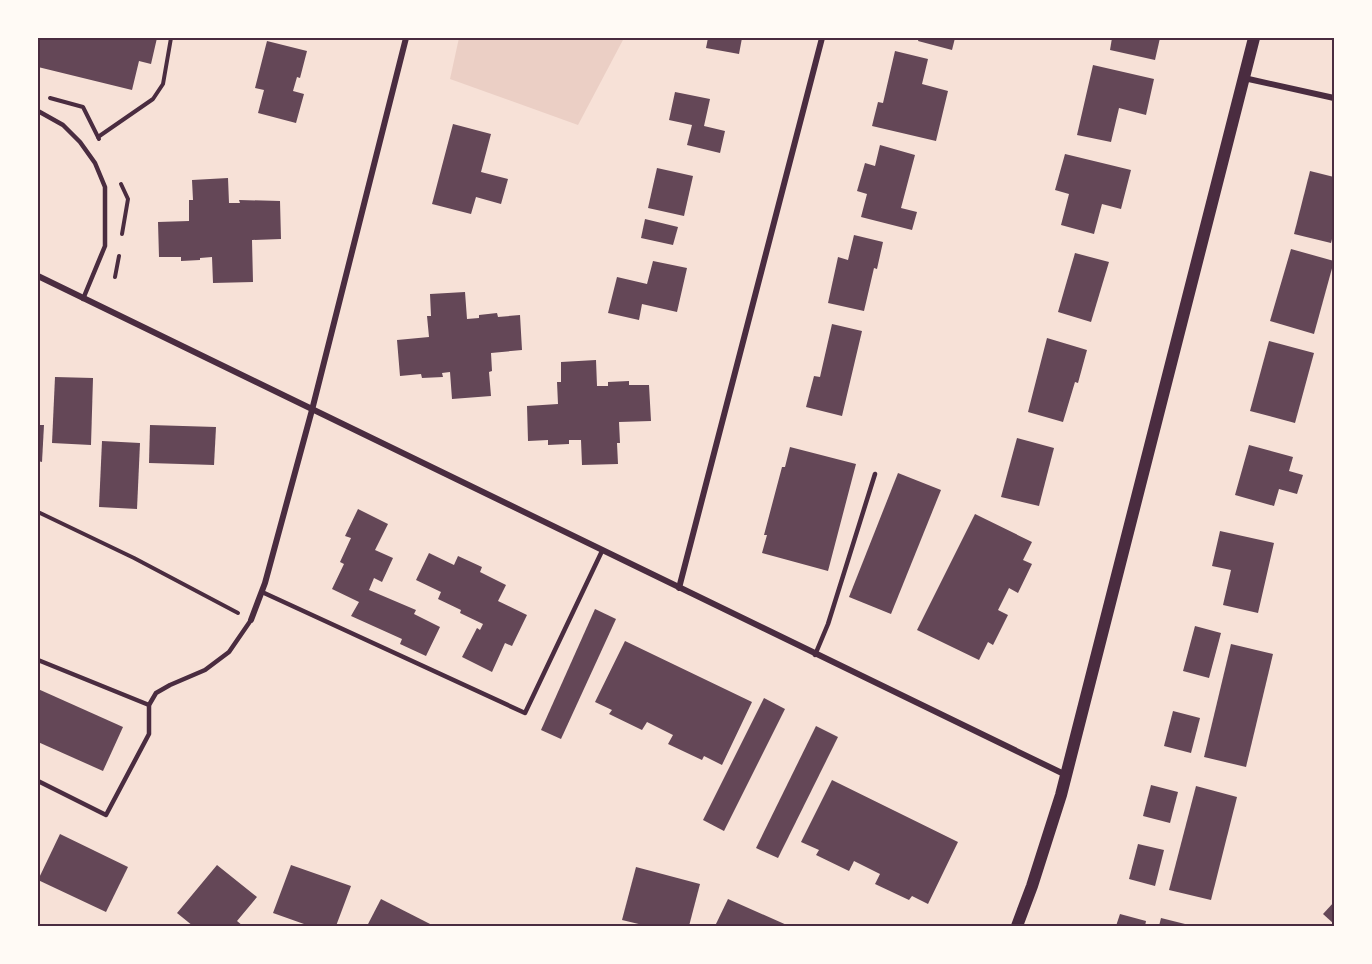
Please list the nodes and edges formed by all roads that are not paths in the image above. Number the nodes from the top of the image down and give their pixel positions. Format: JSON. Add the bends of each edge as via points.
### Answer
{"nodes":[{"id":1,"x":406,"y":38,"type":"edge"},
{"id":2,"x":822,"y":38,"type":"edge"},
{"id":3,"x":1254,"y":38,"type":"edge"},
{"id":4,"x":1244,"y":78,"type":"junction"},
{"id":5,"x":1335,"y":98,"type":"edge"},
{"id":6,"x":38,"y":111,"type":"edge"},
{"id":7,"x":38,"y":276,"type":"edge"},
{"id":8,"x":83,"y":299,"type":"junction"},
{"id":9,"x":312,"y":410,"type":"junction"},
{"id":10,"x":875,"y":474,"type":"dead end"},
{"id":11,"x":602,"y":551,"type":"junction"},
{"id":12,"x":679,"y":588,"type":"junction"},
{"id":13,"x":262,"y":592,"type":"junction"},
{"id":14,"x":251,"y":620,"type":"joint"},
{"id":15,"x":815,"y":655,"type":"junction"},
{"id":16,"x":38,"y":660,"type":"edge"},
{"id":17,"x":149,"y":705,"type":"junction"},
{"id":18,"x":1066,"y":775,"type":"junction"},
{"id":19,"x":38,"y":781,"type":"edge"},
{"id":20,"x":1017,"y":927,"type":"edge"}],
"edges":[{"from":1,"to":9,"type":"street"},
{"from":2,"to":12,"type":"street"},
{"from":3,"to":4,"type":"main road"},
{"from":4,"to":5,"type":"street"},
{"from":4,"to":18,"type":"main road"},
{"from":6,"to":8,"type":"lane","via":[[63,125],[80,142],[105,188],[105,246]]},
{"from":7,"to":8,"type":"street"},
{"from":8,"to":9,"type":"street"},
{"from":9,"to":11,"type":"street"},
{"from":9,"to":13,"type":"street"},
{"from":10,"to":15,"type":"lane"},
{"from":11,"to":12,"type":"street"},
{"from":11,"to":13,"type":"lane","via":[[525,713]]},
{"from":12,"to":15,"type":"street"},
{"from":13,"to":14,"type":"street"},
{"from":14,"to":17,"type":"lane","via":[[229,652],[205,670],[156,693]]},
{"from":15,"to":18,"type":"street"},
{"from":16,"to":17,"type":"lane"},
{"from":17,"to":19,"type":"lane","via":[[149,734],[106,816]]},
{"from":18,"to":20,"type":"main road"}]}
